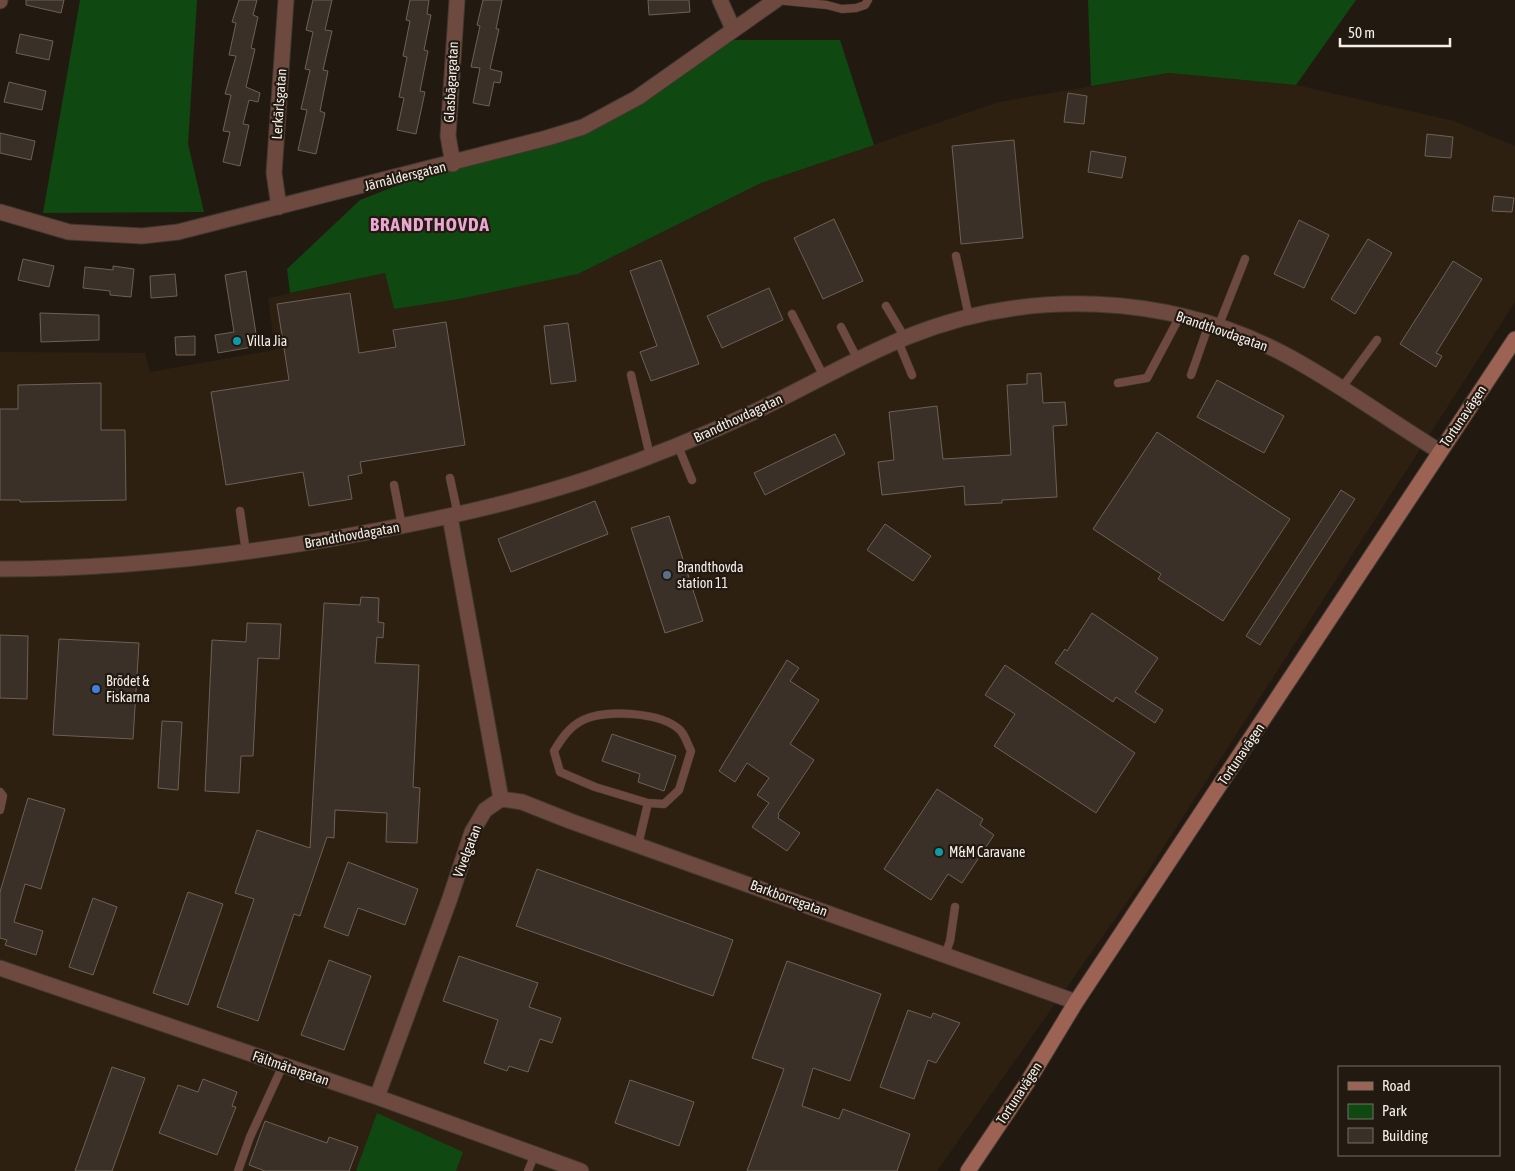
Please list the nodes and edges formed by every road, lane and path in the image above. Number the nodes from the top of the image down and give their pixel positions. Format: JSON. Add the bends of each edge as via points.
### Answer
{"nodes":[{"id":1,"x":286,"y":0,"type":"edge"},
{"id":2,"x":457,"y":0,"type":"edge"},
{"id":3,"x":720,"y":0,"type":"edge"},
{"id":4,"x":776,"y":0,"type":"edge"},
{"id":5,"x":868,"y":0,"type":"edge"},
{"id":6,"x":733,"y":29,"type":"junction"},
{"id":7,"x":453,"y":164,"type":"junction"},
{"id":8,"x":279,"y":207,"type":"junction"},
{"id":9,"x":0,"y":212,"type":"edge"},
{"id":10,"x":956,"y":256,"type":"dead end"},
{"id":11,"x":1245,"y":258,"type":"dead end"},
{"id":12,"x":886,"y":306,"type":"dead end"},
{"id":13,"x":792,"y":314,"type":"dead end"},
{"id":14,"x":1180,"y":316,"type":"junction"},
{"id":15,"x":969,"y":317,"type":"junction"},
{"id":16,"x":1213,"y":326,"type":"junction"},
{"id":17,"x":841,"y":327,"type":"dead end"},
{"id":18,"x":1515,"y":339,"type":"edge"},
{"id":19,"x":901,"y":340,"type":"junction"},
{"id":20,"x":1377,"y":340,"type":"dead end"},
{"id":21,"x":858,"y":360,"type":"junction"},
{"id":22,"x":631,"y":375,"type":"dead end"},
{"id":23,"x":912,"y":375,"type":"dead end"},
{"id":24,"x":1191,"y":375,"type":"dead end"},
{"id":25,"x":824,"y":377,"type":"junction"},
{"id":26,"x":1118,"y":383,"type":"dead end"},
{"id":27,"x":1341,"y":390,"type":"junction"},
{"id":28,"x":678,"y":446,"type":"junction"},
{"id":29,"x":1439,"y":452,"type":"junction"},
{"id":30,"x":650,"y":456,"type":"junction"},
{"id":31,"x":450,"y":478,"type":"dead end"},
{"id":32,"x":692,"y":480,"type":"dead end"},
{"id":33,"x":394,"y":485,"type":"dead end"},
{"id":34,"x":240,"y":511,"type":"dead end"},
{"id":35,"x":454,"y":516,"type":"junction"},
{"id":36,"x":402,"y":526,"type":"junction"},
{"id":37,"x":246,"y":552,"type":"junction"},
{"id":38,"x":0,"y":569,"type":"edge"},
{"id":39,"x":0,"y":792,"type":"edge"},
{"id":40,"x":501,"y":800,"type":"junction"},
{"id":41,"x":648,"y":803,"type":"junction"},
{"id":42,"x":0,"y":810,"type":"edge"},
{"id":43,"x":638,"y":845,"type":"junction"},
{"id":44,"x":954,"y":906,"type":"dead end"},
{"id":45,"x":945,"y":954,"type":"junction"},
{"id":46,"x":0,"y":968,"type":"edge"},
{"id":47,"x":1076,"y":1002,"type":"junction"},
{"id":48,"x":283,"y":1065,"type":"junction"},
{"id":49,"x":377,"y":1097,"type":"junction"},
{"id":50,"x":535,"y":1154,"type":"junction"},
{"id":51,"x":238,"y":1171,"type":"edge"},
{"id":52,"x":528,"y":1171,"type":"edge"},
{"id":53,"x":581,"y":1171,"type":"edge"},
{"id":54,"x":968,"y":1171,"type":"edge"}],
"edges":[{"from":1,"to":8,"type":"street","name":"Lerkärlsgatan","via":[[274,173]]},
{"from":2,"to":7,"type":"street","name":"Glasbägargatan","via":[[448,136]]},
{"from":3,"to":6,"type":"street"},
{"from":4,"to":5,"type":"lane","name":"Järnåldersgatan","via":[[842,9],[856,8]]},
{"from":4,"to":6,"type":"street","name":"Järnåldersgatan"},
{"from":6,"to":7,"type":"street","name":"Järnåldersgatan","via":[[674,73],[599,120],[556,136]]},
{"from":7,"to":8,"type":"street","name":"Järnåldersgatan"},
{"from":8,"to":9,"type":"street","name":"Järnåldersgatan","via":[[183,231],[142,236],[63,232]]},
{"from":10,"to":15,"type":"lane"},
{"from":11,"to":16,"type":"lane"},
{"from":12,"to":19,"type":"lane"},
{"from":13,"to":25,"type":"lane"},
{"from":14,"to":15,"type":"street","name":"Brandthovdagatan","via":[[1104,304],[1002,309]]},
{"from":14,"to":16,"type":"street","name":"Brandthovdagatan"},
{"from":14,"to":26,"type":"lane","via":[[1147,378]]},
{"from":15,"to":19,"type":"street","name":"Brandthovdagatan"},
{"from":16,"to":24,"type":"lane"},
{"from":16,"to":27,"type":"street","name":"Brandthovdagatan","via":[[1284,354]]},
{"from":17,"to":21,"type":"lane"},
{"from":18,"to":29,"type":"street","name":"Tortunavägen"},
{"from":19,"to":21,"type":"street","name":"Brandthovdagatan"},
{"from":19,"to":23,"type":"lane"},
{"from":20,"to":27,"type":"lane"},
{"from":21,"to":25,"type":"street","name":"Brandthovdagatan"},
{"from":22,"to":30,"type":"lane"},
{"from":25,"to":28,"type":"street","name":"Brandthovdagatan"},
{"from":27,"to":29,"type":"street","name":"Brandthovdagatan"},
{"from":28,"to":30,"type":"street","name":"Brandthovdagatan"},
{"from":28,"to":32,"type":"lane"},
{"from":29,"to":47,"type":"street","name":"Tortunavägen"},
{"from":30,"to":35,"type":"street","name":"Brandthovdagatan","via":[[590,478]]},
{"from":31,"to":35,"type":"lane"},
{"from":33,"to":36,"type":"lane"},
{"from":34,"to":37,"type":"lane"},
{"from":35,"to":36,"type":"street","name":"Brandthovdagatan"},
{"from":35,"to":40,"type":"street"},
{"from":36,"to":37,"type":"street","name":"Brandthovdagatan"},
{"from":37,"to":38,"type":"street","name":"Brandthovdagatan","via":[[67,569]]},
{"from":39,"to":42,"type":"lane","via":[[3,796]]},
{"from":40,"to":43,"type":"street","name":"Barkborregatan","via":[[522,802]]},
{"from":40,"to":49,"type":"street","name":"Vivelgatan","via":[[484,810],[472,832]]},
{"from":41,"to":41,"type":"lane","via":[[595,787],[560,772],[554,750],[564,733],[584,720],[629,712],[655,718],[680,730],[691,751],[679,790],[664,804]]},
{"from":41,"to":43,"type":"lane"},
{"from":43,"to":45,"type":"street","name":"Barkborregatan"},
{"from":44,"to":45,"type":"lane","via":[[950,941]]},
{"from":45,"to":47,"type":"street","name":"Barkborregatan"},
{"from":46,"to":48,"type":"street","name":"Fältmätargatan"},
{"from":47,"to":54,"type":"street","name":"Tortunavägen","via":[[1027,1084]]},
{"from":48,"to":49,"type":"street","name":"Fältmätargatan"},
{"from":48,"to":51,"type":"lane"},
{"from":49,"to":50,"type":"street","name":"Fältmätargatan"},
{"from":50,"to":52,"type":"lane"},
{"from":50,"to":53,"type":"street","name":"Fältmätargatan"}]}
